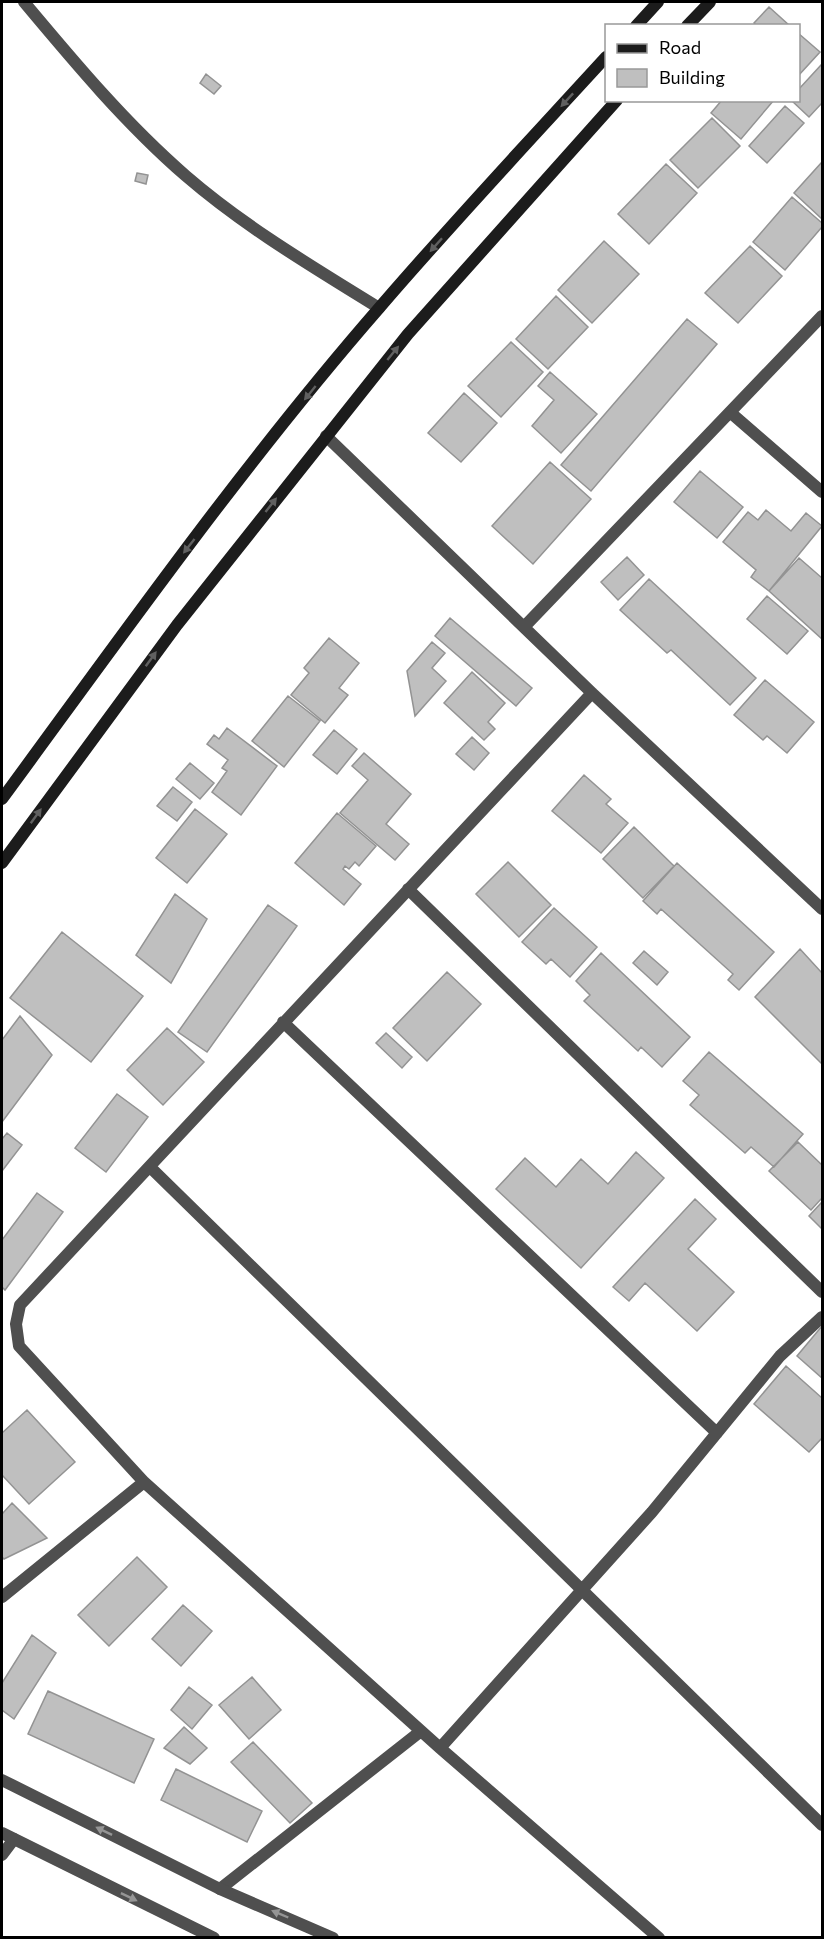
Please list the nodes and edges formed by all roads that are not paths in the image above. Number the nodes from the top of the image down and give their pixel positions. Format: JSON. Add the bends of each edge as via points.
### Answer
{"nodes":[{"id":1,"x":24,"y":2,"type":"edge"},
{"id":2,"x":658,"y":2,"type":"edge"},
{"id":3,"x":710,"y":2,"type":"edge"},
{"id":4,"x":638,"y":24,"type":"edge"},
{"id":5,"x":689,"y":24,"type":"edge"},
{"id":6,"x":605,"y":58,"type":"edge"},
{"id":7,"x":616,"y":102,"type":"edge"},
{"id":8,"x":379,"y":308,"type":"junction"},
{"id":9,"x":822,"y":316,"type":"edge"},
{"id":10,"x":731,"y":413,"type":"junction"},
{"id":11,"x":326,"y":436,"type":"junction"},
{"id":12,"x":822,"y":492,"type":"edge"},
{"id":13,"x":524,"y":627,"type":"junction"},
{"id":14,"x":592,"y":693,"type":"junction"},
{"id":15,"x":2,"y":799,"type":"edge"},
{"id":16,"x":2,"y":863,"type":"edge"},
{"id":17,"x":408,"y":889,"type":"junction"},
{"id":18,"x":822,"y":909,"type":"edge"},
{"id":19,"x":283,"y":1022,"type":"junction"},
{"id":20,"x":151,"y":1168,"type":"junction"},
{"id":21,"x":822,"y":1292,"type":"edge"},
{"id":22,"x":822,"y":1317,"type":"edge"},
{"id":23,"x":717,"y":1433,"type":"junction"},
{"id":24,"x":144,"y":1482,"type":"junction"},
{"id":25,"x":583,"y":1590,"type":"junction"},
{"id":26,"x":2,"y":1598,"type":"edge"},
{"id":27,"x":421,"y":1731,"type":"junction"},
{"id":28,"x":440,"y":1748,"type":"junction"},
{"id":29,"x":2,"y":1780,"type":"edge"},
{"id":30,"x":822,"y":1825,"type":"edge"},
{"id":31,"x":2,"y":1833,"type":"edge"},
{"id":32,"x":14,"y":1839,"type":"junction"},
{"id":33,"x":2,"y":1855,"type":"edge"},
{"id":34,"x":220,"y":1889,"type":"junction"},
{"id":35,"x":214,"y":1938,"type":"edge"},
{"id":36,"x":333,"y":1938,"type":"edge"},
{"id":37,"x":659,"y":1938,"type":"edge"}],
"edges":[{"from":1,"to":8,"type":"street","via":[[92,83],[186,176],[267,238]]},
{"from":2,"to":4,"type":"main road"},
{"from":3,"to":5,"type":"main road"},
{"from":6,"to":8,"type":"main road","one_way":true},
{"from":11,"to":7,"type":"main road","one_way":true,"via":[[408,334]]},
{"from":8,"to":15,"type":"main road","one_way":true,"via":[[148,600]]},
{"from":9,"to":10,"type":"street"},
{"from":10,"to":12,"type":"street"},
{"from":10,"to":13,"type":"street"},
{"from":11,"to":13,"type":"street"},
{"from":16,"to":11,"type":"main road","one_way":true,"via":[[177,625]]},
{"from":13,"to":14,"type":"street"},
{"from":14,"to":17,"type":"street"},
{"from":14,"to":18,"type":"street"},
{"from":17,"to":19,"type":"street"},
{"from":17,"to":21,"type":"street"},
{"from":19,"to":20,"type":"street"},
{"from":19,"to":23,"type":"street"},
{"from":20,"to":24,"type":"street","via":[[20,1305],[16,1324],[19,1346]]},
{"from":20,"to":25,"type":"street"},
{"from":22,"to":23,"type":"street","via":[[780,1356]]},
{"from":23,"to":25,"type":"street"},
{"from":24,"to":26,"type":"street"},
{"from":24,"to":27,"type":"street"},
{"from":25,"to":28,"type":"street"},
{"from":25,"to":30,"type":"street"},
{"from":27,"to":28,"type":"street"},
{"from":27,"to":34,"type":"street"},
{"from":28,"to":37,"type":"street"},
{"from":34,"to":29,"type":"street","one_way":true},
{"from":31,"to":32,"type":"street"},
{"from":32,"to":33,"type":"street"},
{"from":32,"to":35,"type":"street","one_way":true},
{"from":36,"to":34,"type":"street","one_way":true}]}
